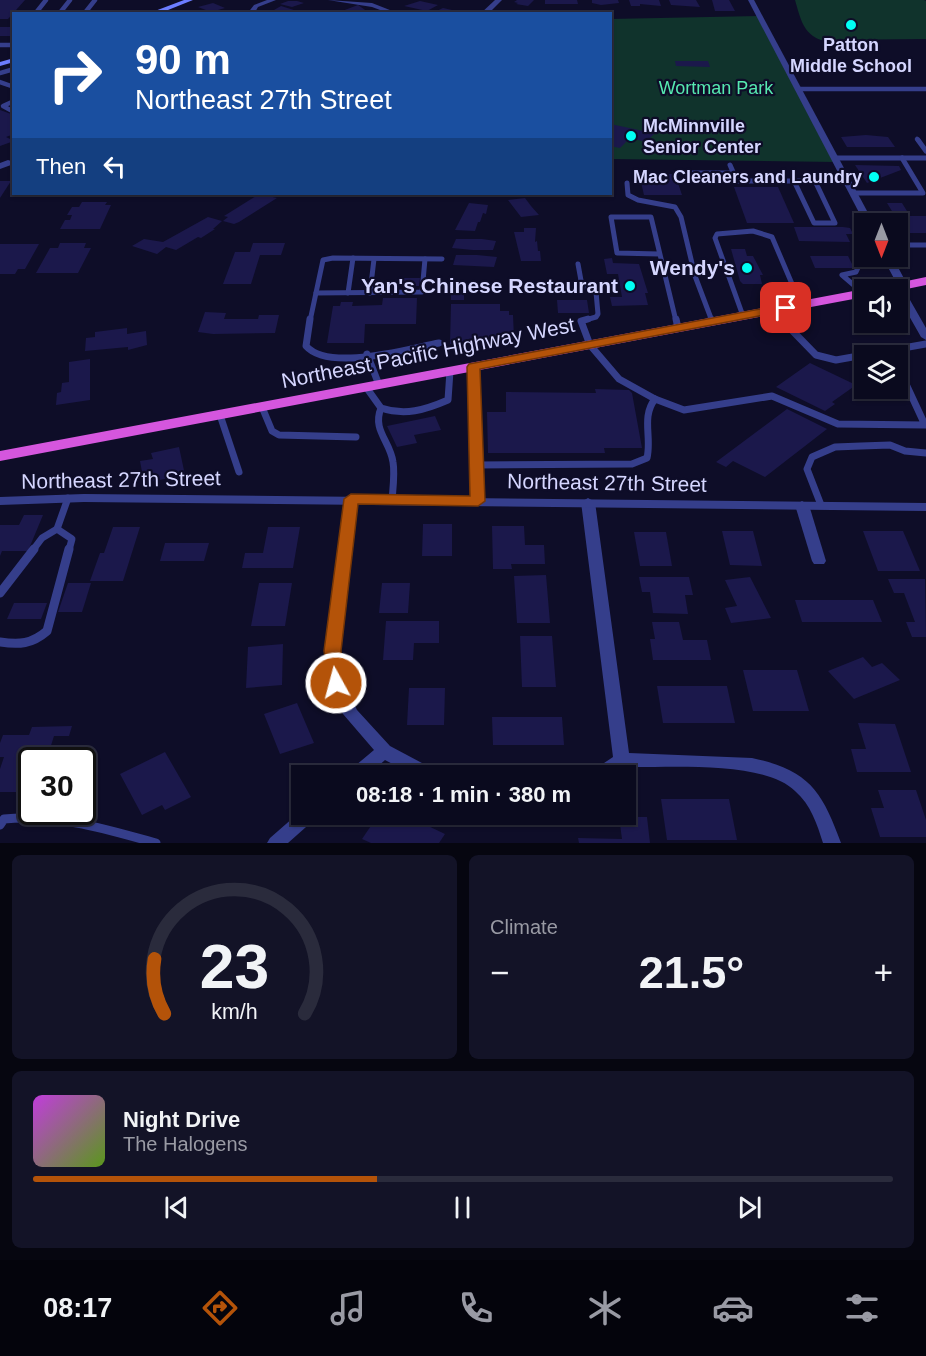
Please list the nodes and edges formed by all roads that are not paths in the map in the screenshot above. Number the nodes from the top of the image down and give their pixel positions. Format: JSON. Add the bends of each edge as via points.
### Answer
{"nodes":[{"id":1,"x":46,"y":0,"type":"edge"},
{"id":2,"x":70,"y":0,"type":"edge"},
{"id":3,"x":190,"y":0,"type":"edge"},
{"id":4,"x":273,"y":0,"type":"edge"},
{"id":5,"x":331,"y":0,"type":"edge"},
{"id":6,"x":499,"y":0,"type":"edge"},
{"id":7,"x":751,"y":0,"type":"edge"},
{"id":8,"x":37,"y":12,"type":"edge"},
{"id":9,"x":61,"y":12,"type":"edge"},
{"id":10,"x":156,"y":12,"type":"edge"},
{"id":11,"x":252,"y":12,"type":"edge"},
{"id":12,"x":395,"y":12,"type":"edge"},
{"id":13,"x":485,"y":12,"type":"edge"},
{"id":14,"x":798,"y":89,"type":"junction"},
{"id":15,"x":926,"y":90,"type":"edge"},
{"id":16,"x":12,"y":102,"type":"edge"},
{"id":17,"x":12,"y":111,"type":"edge"},
{"id":18,"x":917,"y":139,"type":"dead end"},
{"id":19,"x":926,"y":151,"type":"edge"},
{"id":20,"x":835,"y":158,"type":"junction"},
{"id":21,"x":902,"y":158,"type":"junction"},
{"id":22,"x":926,"y":158,"type":"edge"},
{"id":23,"x":730,"y":165,"type":"dead end"},
{"id":24,"x":686,"y":173,"type":"dead end"},
{"id":25,"x":733,"y":173,"type":"junction"},
{"id":26,"x":794,"y":181,"type":"junction"},
{"id":27,"x":815,"y":181,"type":"junction"},
{"id":28,"x":848,"y":181,"type":"junction"},
{"id":29,"x":627,"y":183,"type":"dead end"},
{"id":30,"x":854,"y":193,"type":"junction"},
{"id":31,"x":864,"y":213,"type":"edge"},
{"id":32,"x":908,"y":245,"type":"edge"},
{"id":33,"x":926,"y":245,"type":"edge"},
{"id":34,"x":659,"y":254,"type":"junction"},
{"id":35,"x":353,"y":258,"type":"junction"},
{"id":36,"x":374,"y":259,"type":"junction"},
{"id":37,"x":425,"y":259,"type":"junction"},
{"id":38,"x":441,"y":259,"type":"dead end"},
{"id":39,"x":578,"y":264,"type":"dead end"},
{"id":40,"x":858,"y":267,"type":"edge"},
{"id":41,"x":926,"y":281,"type":"edge"},
{"id":42,"x":854,"y":285,"type":"edge"},
{"id":43,"x":908,"y":285,"type":"edge"},
{"id":44,"x":316,"y":293,"type":"junction"},
{"id":45,"x":348,"y":293,"type":"junction"},
{"id":46,"x":370,"y":293,"type":"junction"},
{"id":47,"x":854,"y":295,"type":"edge"},
{"id":48,"x":801,"y":305,"type":"junction"},
{"id":49,"x":908,"y":305,"type":"edge"},
{"id":50,"x":772,"y":310,"type":"junction"},
{"id":51,"x":743,"y":316,"type":"junction"},
{"id":52,"x":712,"y":322,"type":"junction"},
{"id":53,"x":678,"y":328,"type":"junction"},
{"id":54,"x":926,"y":337,"type":"edge"},
{"id":55,"x":439,"y":343,"type":"dead end"},
{"id":56,"x":926,"y":344,"type":"edge"},
{"id":57,"x":590,"y":345,"type":"junction"},
{"id":58,"x":367,"y":354,"type":"junction"},
{"id":59,"x":474,"y":367,"type":"junction"},
{"id":60,"x":450,"y":371,"type":"junction"},
{"id":61,"x":373,"y":386,"type":"junction"},
{"id":62,"x":908,"y":388,"type":"edge"},
{"id":63,"x":655,"y":399,"type":"junction"},
{"id":64,"x":262,"y":407,"type":"junction"},
{"id":65,"x":381,"y":408,"type":"junction"},
{"id":66,"x":220,"y":415,"type":"junction"},
{"id":67,"x":926,"y":426,"type":"edge"},
{"id":68,"x":356,"y":438,"type":"dead end"},
{"id":69,"x":926,"y":453,"type":"edge"},
{"id":70,"x":0,"y":456,"type":"edge"},
{"id":71,"x":477,"y":465,"type":"junction"},
{"id":72,"x":239,"y":472,"type":"dead end"},
{"id":73,"x":69,"y":498,"type":"junction"},
{"id":74,"x":351,"y":499,"type":"junction"},
{"id":75,"x":392,"y":500,"type":"junction"},
{"id":76,"x":0,"y":501,"type":"edge"},
{"id":77,"x":478,"y":501,"type":"junction"},
{"id":78,"x":588,"y":502,"type":"junction"},
{"id":79,"x":802,"y":505,"type":"junction"},
{"id":80,"x":821,"y":505,"type":"junction"},
{"id":81,"x":926,"y":507,"type":"edge"},
{"id":82,"x":57,"y":529,"type":"junction"},
{"id":83,"x":819,"y":561,"type":"dead end"},
{"id":84,"x":0,"y":592,"type":"edge"},
{"id":85,"x":0,"y":642,"type":"edge"},
{"id":86,"x":384,"y":750,"type":"junction"},
{"id":87,"x":622,"y":760,"type":"junction"},
{"id":88,"x":367,"y":765,"type":"edge"},
{"id":89,"x":411,"y":765,"type":"edge"},
{"id":90,"x":614,"y":765,"type":"edge"},
{"id":91,"x":0,"y":825,"type":"edge"},
{"id":92,"x":296,"y":825,"type":"edge"},
{"id":93,"x":156,"y":843,"type":"edge"},
{"id":94,"x":276,"y":843,"type":"edge"},
{"id":95,"x":832,"y":843,"type":"edge"}],
"edges":[{"from":1,"to":8,"type":"lane"},
{"from":2,"to":9,"type":"lane"},
{"from":3,"to":10,"type":"main road"},
{"from":4,"to":11,"type":"street","via":[[256,6]]},
{"from":5,"to":12,"type":"street","via":[[381,4]]},
{"from":6,"to":13,"type":"street"},
{"from":7,"to":14,"type":"street"},
{"from":14,"to":15,"type":"lane"},
{"from":14,"to":20,"type":"street"},
{"from":16,"to":17,"type":"lane","via":[[3,106]]},
{"from":18,"to":19,"type":"lane"},
{"from":20,"to":21,"type":"lane"},
{"from":20,"to":28,"type":"street"},
{"from":21,"to":22,"type":"lane"},
{"from":21,"to":30,"type":"lane","via":[[923,193]]},
{"from":23,"to":25,"type":"lane"},
{"from":24,"to":25,"type":"lane"},
{"from":25,"to":26,"type":"lane","via":[[737,181]]},
{"from":26,"to":27,"type":"lane"},
{"from":26,"to":27,"type":"lane","via":[[814,223],[835,223]]},
{"from":27,"to":28,"type":"lane"},
{"from":28,"to":30,"type":"street"},
{"from":29,"to":52,"type":"lane","via":[[628,195],[638,200],[675,207]]},
{"from":30,"to":31,"type":"street"},
{"from":32,"to":33,"type":"lane"},
{"from":34,"to":34,"type":"lane","via":[[651,217],[611,217],[617,253]]},
{"from":34,"to":53,"type":"lane"},
{"from":35,"to":36,"type":"lane"},
{"from":35,"to":44,"type":"lane","via":[[323,260]]},
{"from":35,"to":45,"type":"lane"},
{"from":36,"to":37,"type":"lane"},
{"from":36,"to":46,"type":"lane"},
{"from":37,"to":38,"type":"lane"},
{"from":37,"to":46,"type":"lane","via":[[422,292]]},
{"from":39,"to":57,"type":"lane","via":[[582,286],[596,292],[598,314],[581,321]]},
{"from":40,"to":42,"type":"lane","via":[[856,272],[842,275]]},
{"from":41,"to":43,"type":"highway"},
{"from":44,"to":45,"type":"lane"},
{"from":44,"to":58,"type":"lane","via":[[306,346],[314,354],[327,357]]},
{"from":45,"to":46,"type":"lane"},
{"from":47,"to":48,"type":"highway","name":"Northeast Pacific Highway West"},
{"from":48,"to":50,"type":"highway","name":"Northeast Pacific Highway West"},
{"from":48,"to":51,"type":"lane","via":[[772,237],[762,232],[724,232],[715,238]]},
{"from":49,"to":54,"type":"street"},
{"from":50,"to":51,"type":"highway","name":"Northeast Pacific Highway West"},
{"from":50,"to":56,"type":"lane","via":[[816,355],[836,360]]},
{"from":51,"to":52,"type":"highway","name":"Northeast Pacific Highway West"},
{"from":52,"to":53,"type":"highway","name":"Northeast Pacific Highway West"},
{"from":53,"to":57,"type":"highway","name":"Northeast Pacific Highway West"},
{"from":55,"to":58,"type":"lane"},
{"from":57,"to":59,"type":"highway","name":"Northeast Pacific Highway West"},
{"from":57,"to":63,"type":"lane","via":[[619,379]]},
{"from":58,"to":61,"type":"lane"},
{"from":59,"to":60,"type":"highway","name":"Northeast Pacific Highway West"},
{"from":59,"to":71,"type":"lane"},
{"from":60,"to":61,"type":"highway","name":"Northeast Pacific Highway West"},
{"from":60,"to":65,"type":"lane","via":[[448,400],[404,414]]},
{"from":61,"to":64,"type":"highway","name":"Northeast Pacific Highway West"},
{"from":61,"to":65,"type":"lane"},
{"from":62,"to":67,"type":"lane"},
{"from":63,"to":67,"type":"lane","via":[[684,410],[772,396],[838,424]]},
{"from":63,"to":71,"type":"lane","via":[[646,419],[651,448],[647,458],[632,464]]},
{"from":64,"to":66,"type":"highway","name":"Northeast Pacific Highway West"},
{"from":64,"to":68,"type":"lane","via":[[272,431],[279,435]]},
{"from":65,"to":75,"type":"lane","via":[[376,423],[393,460]]},
{"from":66,"to":70,"type":"highway","name":"Northeast Pacific Highway West"},
{"from":66,"to":72,"type":"lane"},
{"from":69,"to":80,"type":"lane","via":[[890,445],[861,446],[835,447],[812,457],[807,469]]},
{"from":71,"to":77,"type":"lane"},
{"from":73,"to":74,"type":"street","name":"Northeast 27th Street"},
{"from":73,"to":76,"type":"street","name":"Northeast 27th Street"},
{"from":73,"to":82,"type":"lane"},
{"from":74,"to":75,"type":"street","name":"Northeast 27th Street"},
{"from":74,"to":86,"type":"street","via":[[332,651],[336,683],[351,714]]},
{"from":75,"to":77,"type":"street","name":"Northeast 27th Street"},
{"from":77,"to":78,"type":"street","name":"Northeast 27th Street"},
{"from":78,"to":79,"type":"street","name":"Northeast 27th Street"},
{"from":78,"to":87,"type":"street"},
{"from":79,"to":80,"type":"street","name":"Northeast 27th Street"},
{"from":79,"to":83,"type":"street"},
{"from":80,"to":81,"type":"street","name":"Northeast 27th Street"},
{"from":82,"to":84,"type":"lane","via":[[42,538]]},
{"from":82,"to":85,"type":"lane","via":[[72,539],[47,631],[36,641],[15,645]]},
{"from":86,"to":88,"type":"street"},
{"from":86,"to":89,"type":"street"},
{"from":87,"to":90,"type":"street"},
{"from":87,"to":95,"type":"street","via":[[747,762],[785,772],[814,800]]},
{"from":91,"to":93,"type":"lane","via":[[4,819],[22,816],[50,819]]},
{"from":92,"to":94,"type":"street"}]}
